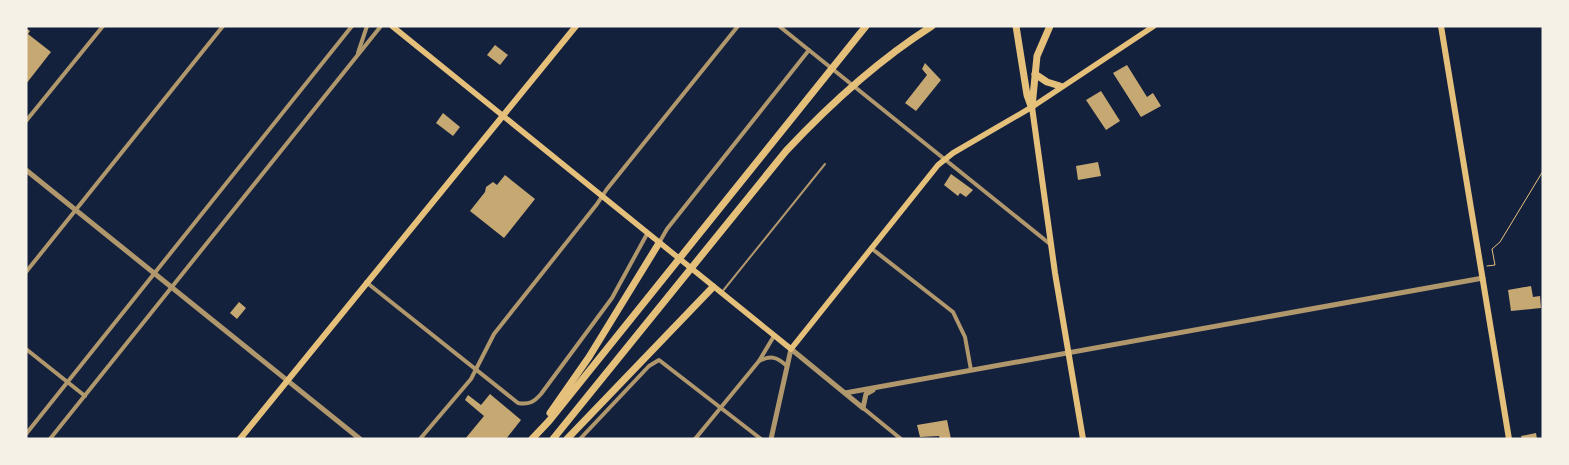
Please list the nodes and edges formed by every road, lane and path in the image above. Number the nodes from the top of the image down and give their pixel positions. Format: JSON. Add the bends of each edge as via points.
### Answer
{"nodes":[{"id":1,"x":103,"y":26,"type":"edge"},
{"id":2,"x":223,"y":26,"type":"edge"},
{"id":3,"x":352,"y":26,"type":"edge"},
{"id":4,"x":367,"y":26,"type":"edge"},
{"id":5,"x":381,"y":26,"type":"edge"},
{"id":6,"x":392,"y":26,"type":"edge"},
{"id":7,"x":576,"y":26,"type":"edge"},
{"id":8,"x":738,"y":26,"type":"edge"},
{"id":9,"x":779,"y":26,"type":"edge"},
{"id":10,"x":866,"y":26,"type":"edge"},
{"id":11,"x":932,"y":26,"type":"edge"},
{"id":12,"x":1016,"y":26,"type":"edge"},
{"id":13,"x":1050,"y":26,"type":"edge"},
{"id":14,"x":1154,"y":26,"type":"edge"},
{"id":15,"x":1441,"y":26,"type":"edge"},
{"id":16,"x":809,"y":50,"type":"junction"},
{"id":17,"x":358,"y":56,"type":"junction"},
{"id":18,"x":1035,"y":74,"type":"junction"},
{"id":19,"x":1060,"y":86,"type":"junction"},
{"id":20,"x":1032,"y":107,"type":"junction"},
{"id":21,"x":503,"y":116,"type":"junction"},
{"id":22,"x":26,"y":121,"type":"edge"},
{"id":23,"x":945,"y":159,"type":"junction"},
{"id":24,"x":825,"y":164,"type":"dead end"},
{"id":25,"x":26,"y":170,"type":"edge"},
{"id":26,"x":1543,"y":171,"type":"edge"},
{"id":27,"x":602,"y":196,"type":"junction"},
{"id":28,"x":75,"y":210,"type":"junction"},
{"id":29,"x":647,"y":234,"type":"junction"},
{"id":30,"x":658,"y":243,"type":"junction"},
{"id":31,"x":1051,"y":245,"type":"junction"},
{"id":32,"x":871,"y":248,"type":"junction"},
{"id":33,"x":1482,"y":267,"type":"junction"},
{"id":34,"x":26,"y":272,"type":"edge"},
{"id":35,"x":155,"y":273,"type":"junction"},
{"id":36,"x":1483,"y":278,"type":"junction"},
{"id":37,"x":366,"y":282,"type":"junction"},
{"id":38,"x":172,"y":287,"type":"junction"},
{"id":39,"x":713,"y":287,"type":"junction"},
{"id":40,"x":721,"y":294,"type":"junction"},
{"id":41,"x":774,"y":336,"type":"junction"},
{"id":42,"x":26,"y":349,"type":"edge"},
{"id":43,"x":791,"y":349,"type":"junction"},
{"id":44,"x":1069,"y":352,"type":"junction"},
{"id":45,"x":759,"y":361,"type":"junction"},
{"id":46,"x":787,"y":366,"type":"junction"},
{"id":47,"x":476,"y":369,"type":"junction"},
{"id":48,"x":972,"y":370,"type":"junction"},
{"id":49,"x":287,"y":380,"type":"junction"},
{"id":50,"x":67,"y":382,"type":"junction"},
{"id":51,"x":876,"y":388,"type":"junction"},
{"id":52,"x":845,"y":393,"type":"junction"},
{"id":53,"x":85,"y":396,"type":"junction"},
{"id":54,"x":720,"y":408,"type":"junction"},
{"id":55,"x":863,"y":408,"type":"junction"},
{"id":56,"x":26,"y":434,"type":"edge"},
{"id":57,"x":533,"y":438,"type":"edge"},
{"id":58,"x":50,"y":439,"type":"edge"},
{"id":59,"x":240,"y":439,"type":"edge"},
{"id":60,"x":360,"y":439,"type":"edge"},
{"id":61,"x":420,"y":439,"type":"edge"},
{"id":62,"x":554,"y":439,"type":"edge"},
{"id":63,"x":566,"y":439,"type":"edge"},
{"id":64,"x":580,"y":439,"type":"edge"},
{"id":65,"x":694,"y":439,"type":"edge"},
{"id":66,"x":761,"y":439,"type":"edge"},
{"id":67,"x":771,"y":439,"type":"edge"},
{"id":68,"x":901,"y":439,"type":"edge"},
{"id":69,"x":1083,"y":439,"type":"edge"},
{"id":70,"x":1509,"y":439,"type":"edge"}],
"edges":[{"from":1,"to":22,"type":"street"},
{"from":2,"to":28,"type":"street"},
{"from":3,"to":35,"type":"street"},
{"from":4,"to":17,"type":"street"},
{"from":5,"to":17,"type":"street"},
{"from":6,"to":21,"type":"main road"},
{"from":7,"to":21,"type":"main road"},
{"from":8,"to":27,"type":"street"},
{"from":9,"to":16,"type":"street"},
{"from":10,"to":57,"type":"highway"},
{"from":11,"to":62,"type":"highway","via":[[861,78],[786,151]]},
{"from":12,"to":20,"type":"highway","via":[[1027,95]]},
{"from":13,"to":18,"type":"highway","via":[[1038,56]]},
{"from":14,"to":19,"type":"main road"},
{"from":15,"to":33,"type":"main road"},
{"from":16,"to":23,"type":"street"},
{"from":16,"to":30,"type":"street"},
{"from":17,"to":38,"type":"street"},
{"from":18,"to":19,"type":"highway"},
{"from":18,"to":20,"type":"highway"},
{"from":19,"to":20,"type":"main road"},
{"from":20,"to":23,"type":"main road"},
{"from":20,"to":31,"type":"main road"},
{"from":21,"to":27,"type":"main road"},
{"from":21,"to":37,"type":"main road"},
{"from":23,"to":31,"type":"street"},
{"from":23,"to":32,"type":"main road","via":[[930,173]]},
{"from":24,"to":40,"type":"lane"},
{"from":25,"to":28,"type":"street"},
{"from":26,"to":33,"type":"path","via":[[1500,242],[1492,249],[1495,265]]},
{"from":27,"to":29,"type":"main road"},
{"from":27,"to":47,"type":"street","via":[[494,334]]},
{"from":28,"to":34,"type":"street"},
{"from":28,"to":35,"type":"street"},
{"from":29,"to":30,"type":"main road"},
{"from":29,"to":47,"type":"street","via":[[602,313],[533,402],[518,403]]},
{"from":30,"to":39,"type":"main road"},
{"from":30,"to":57,"type":"highway","via":[[574,382]]},
{"from":31,"to":44,"type":"main road"},
{"from":32,"to":43,"type":"main road"},
{"from":32,"to":48,"type":"street","via":[[953,312],[965,337]]},
{"from":33,"to":36,"type":"main road"},
{"from":35,"to":38,"type":"street"},
{"from":35,"to":50,"type":"street"},
{"from":36,"to":44,"type":"street"},
{"from":36,"to":70,"type":"main road"},
{"from":37,"to":47,"type":"street"},
{"from":37,"to":49,"type":"main road"},
{"from":38,"to":49,"type":"street"},
{"from":38,"to":53,"type":"street"},
{"from":39,"to":40,"type":"main road"},
{"from":39,"to":63,"type":"highway"},
{"from":40,"to":41,"type":"main road"},
{"from":41,"to":43,"type":"main road"},
{"from":41,"to":45,"type":"street"},
{"from":42,"to":50,"type":"street"},
{"from":43,"to":46,"type":"street"},
{"from":43,"to":52,"type":"street"},
{"from":44,"to":48,"type":"street"},
{"from":44,"to":69,"type":"main road"},
{"from":45,"to":46,"type":"street","via":[[775,357]]},
{"from":45,"to":54,"type":"street"},
{"from":46,"to":67,"type":"street"},
{"from":47,"to":61,"type":"street","via":[[459,395]]},
{"from":48,"to":51,"type":"street"},
{"from":49,"to":59,"type":"main road"},
{"from":49,"to":60,"type":"street"},
{"from":50,"to":53,"type":"street"},
{"from":50,"to":56,"type":"street"},
{"from":51,"to":52,"type":"street"},
{"from":51,"to":55,"type":"street","via":[[866,394]]},
{"from":52,"to":55,"type":"street"},
{"from":53,"to":58,"type":"street"},
{"from":54,"to":64,"type":"street","via":[[658,360]]},
{"from":54,"to":65,"type":"street"},
{"from":54,"to":66,"type":"street"},
{"from":55,"to":68,"type":"street"}]}
